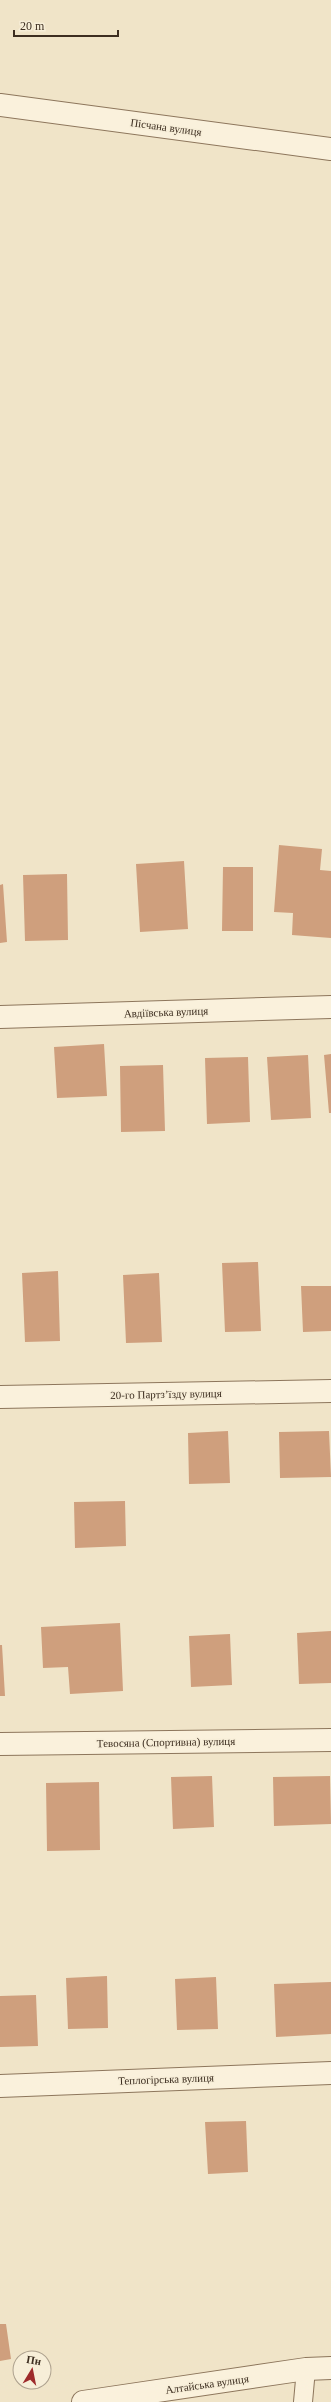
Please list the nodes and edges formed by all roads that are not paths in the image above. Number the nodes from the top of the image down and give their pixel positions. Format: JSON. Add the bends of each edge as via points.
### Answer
{"nodes":[{"id":1,"x":0,"y":105,"type":"edge"},
{"id":2,"x":331,"y":149,"type":"edge"},
{"id":3,"x":331,"y":1007,"type":"edge"},
{"id":4,"x":0,"y":1017,"type":"edge"},
{"id":5,"x":331,"y":1391,"type":"edge"},
{"id":6,"x":0,"y":1397,"type":"edge"},
{"id":7,"x":331,"y":1740,"type":"edge"},
{"id":8,"x":0,"y":1744,"type":"edge"},
{"id":9,"x":331,"y":2073,"type":"edge"},
{"id":10,"x":0,"y":2086,"type":"edge"},
{"id":11,"x":331,"y":2368,"type":"edge"},
{"id":12,"x":306,"y":2370,"type":"junction"},
{"id":13,"x":84,"y":2402,"type":"edge"},
{"id":14,"x":303,"y":2402,"type":"edge"}],
"edges":[{"from":1,"to":2,"type":"street","name":"Пiсчана вулиця"},
{"from":3,"to":4,"type":"street","name":"Авдіївська вулиця"},
{"from":5,"to":6,"type":"street","name":"20-го Партз’їзду вулиця"},
{"from":7,"to":8,"type":"street","name":"Тевосяна (Спортивна) вулиця"},
{"from":9,"to":10,"type":"street","name":"Теплогірська вулиця"},
{"from":11,"to":12,"type":"street","name":"Алтайська вулиця"},
{"from":12,"to":13,"type":"street","name":"Алтайська вулиця"},
{"from":12,"to":14,"type":"lane"}]}
